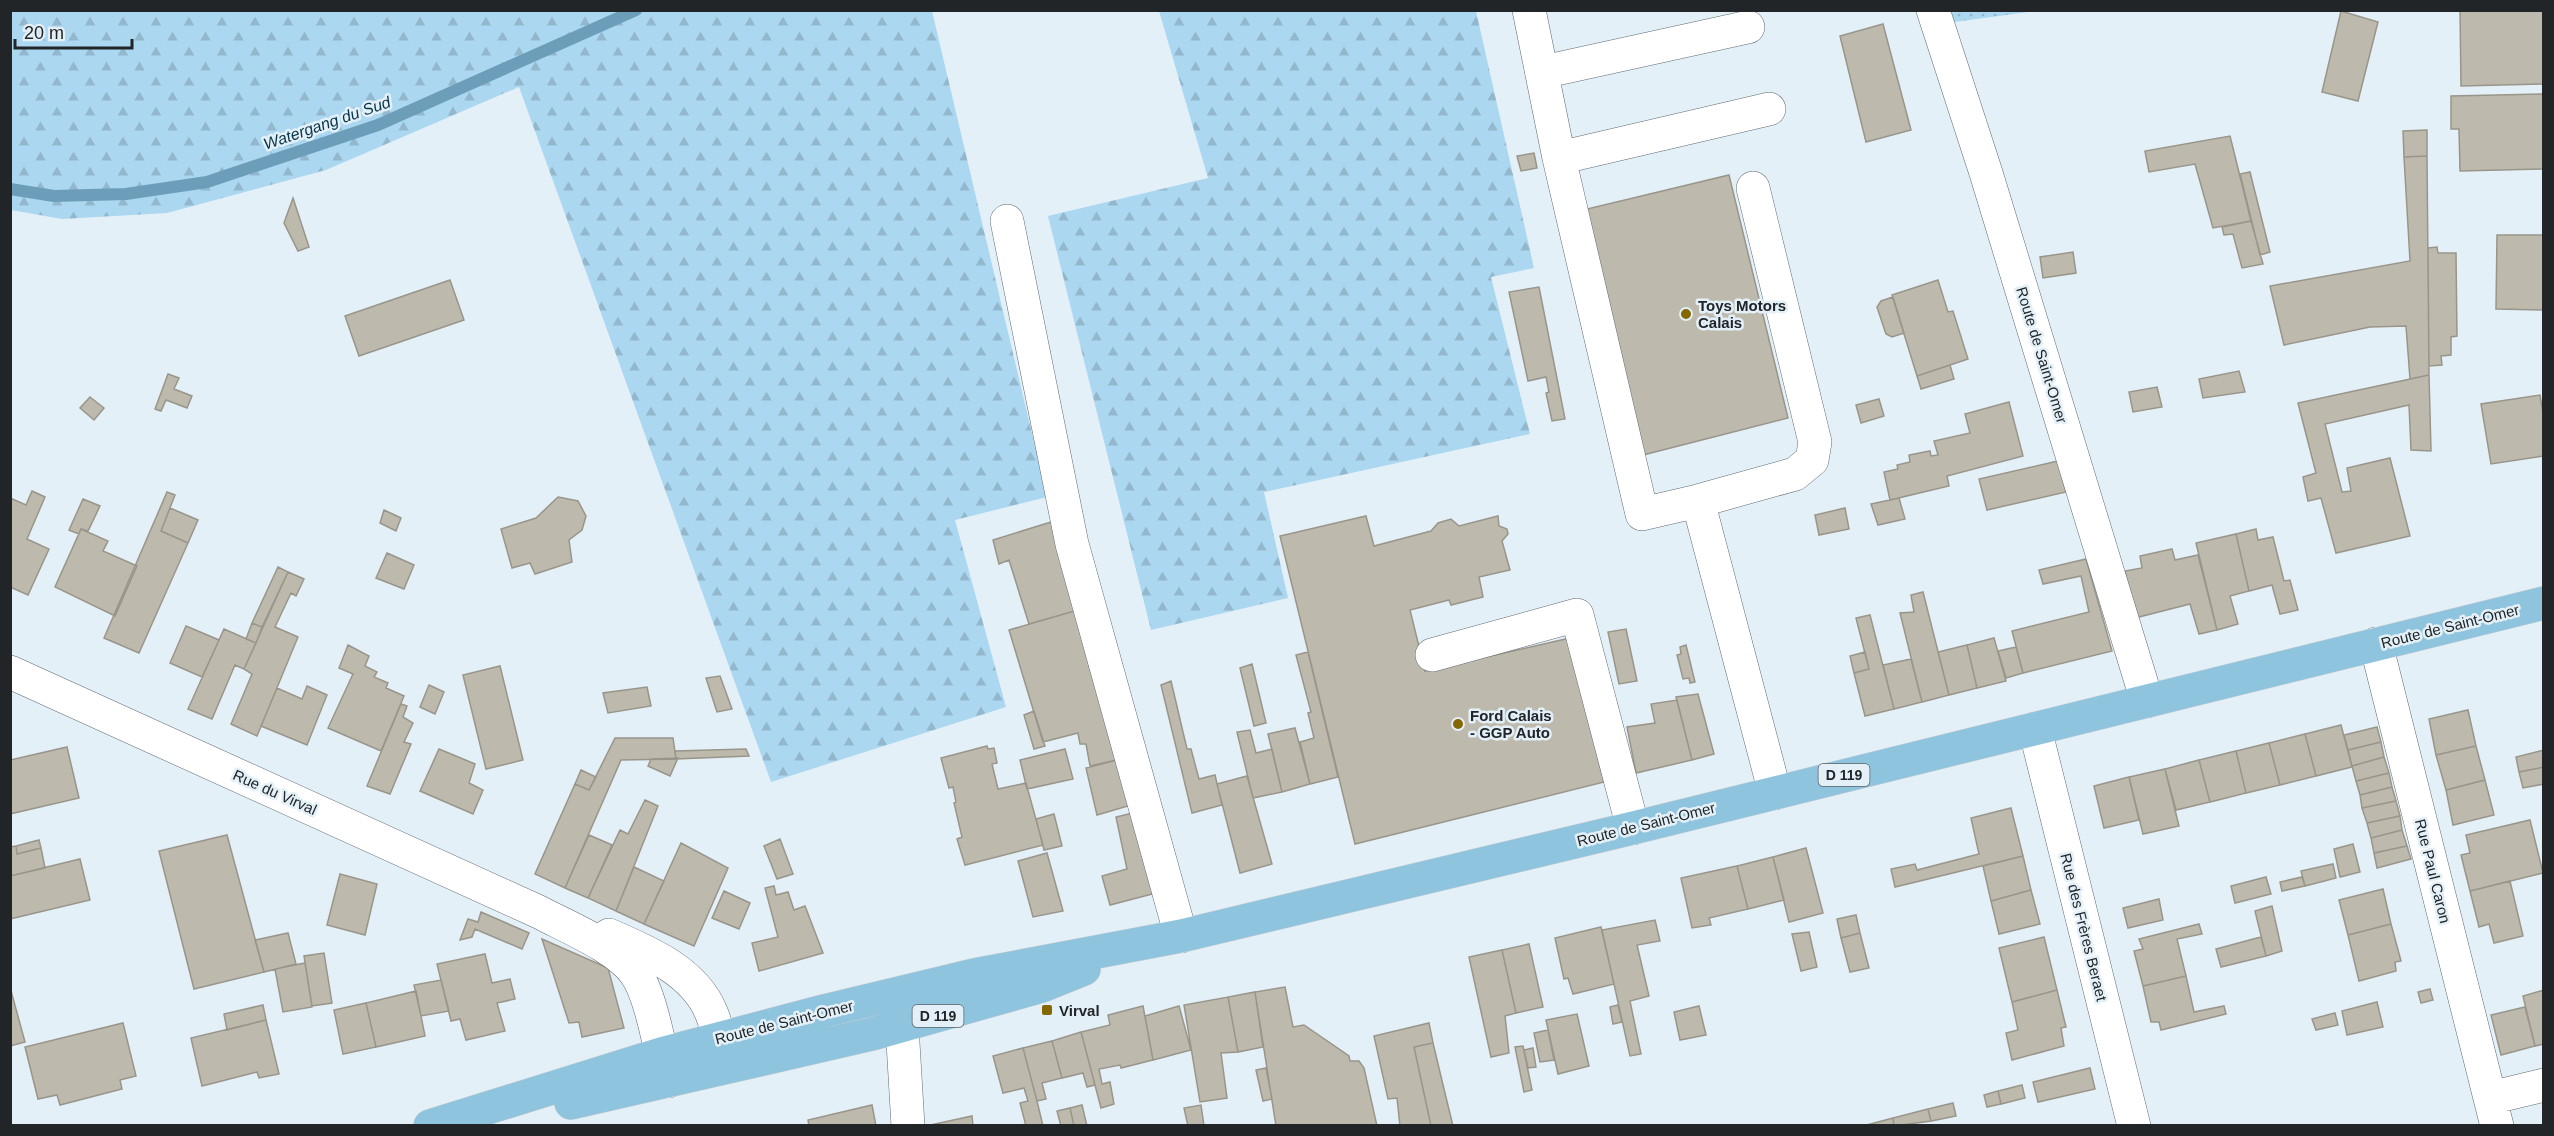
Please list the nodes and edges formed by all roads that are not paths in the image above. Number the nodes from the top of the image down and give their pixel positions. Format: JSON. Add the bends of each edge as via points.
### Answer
{"nodes":[{"id":1,"x":1529,"y":10,"type":"edge"},
{"id":2,"x":1933,"y":10,"type":"edge"},
{"id":3,"x":1748,"y":27,"type":"dead end"},
{"id":4,"x":1543,"y":72,"type":"junction"},
{"id":5,"x":1769,"y":109,"type":"dead end"},
{"id":6,"x":1559,"y":158,"type":"junction"},
{"id":7,"x":1753,"y":188,"type":"dead end"},
{"id":8,"x":1007,"y":221,"type":"dead end"},
{"id":9,"x":1698,"y":501,"type":"junction"},
{"id":10,"x":2544,"y":603,"type":"edge"},
{"id":11,"x":2376,"y":644,"type":"junction"},
{"id":12,"x":1432,"y":655,"type":"dead end"},
{"id":13,"x":10,"y":672,"type":"edge"},
{"id":14,"x":2147,"y":701,"type":"junction"},
{"id":15,"x":2035,"y":729,"type":"junction"},
{"id":16,"x":1775,"y":793,"type":"junction"},
{"id":17,"x":1633,"y":828,"type":"junction"},
{"id":18,"x":539,"y":912,"type":"junction"},
{"id":19,"x":1181,"y":936,"type":"junction"},
{"id":20,"x":1144,"y":945,"type":"junction"},
{"id":21,"x":902,"y":1026,"type":"junction"},
{"id":22,"x":719,"y":1038,"type":"junction"},
{"id":23,"x":664,"y":1068,"type":"junction"},
{"id":24,"x":726,"y":1070,"type":"junction"},
{"id":25,"x":2544,"y":1084,"type":"edge"},
{"id":26,"x":2494,"y":1112,"type":"edge"},
{"id":27,"x":430,"y":1125,"type":"edge"},
{"id":28,"x":451,"y":1125,"type":"edge"},
{"id":29,"x":908,"y":1125,"type":"edge"},
{"id":30,"x":2134,"y":1125,"type":"edge"}],
"edges":[{"from":1,"to":4,"type":"street"},
{"from":2,"to":14,"type":"street","name":"Route de Saint-Omer"},
{"from":3,"to":4,"type":"street"},
{"from":4,"to":6,"type":"street"},
{"from":5,"to":6,"type":"street"},
{"from":6,"to":9,"type":"street","via":[[1642,514]]},
{"from":7,"to":9,"type":"street","via":[[1815,442],[1812,460],[1795,474]]},
{"from":8,"to":19,"type":"street","via":[[1072,544]]},
{"from":9,"to":16,"type":"street"},
{"from":10,"to":11,"type":"main road","name":"Route de Saint-Omer","number":"D 119"},
{"from":11,"to":14,"type":"main road","name":"Route de Saint-Omer","number":"D 119"},
{"from":11,"to":26,"type":"street","name":"Rue Paul Caron"},
{"from":12,"to":17,"type":"street","via":[[1577,615]]},
{"from":13,"to":18,"type":"street","name":"Rue du Virval"},
{"from":14,"to":15,"type":"main road","name":"Route de Saint-Omer","number":"D 119"},
{"from":15,"to":16,"type":"main road","name":"Route de Saint-Omer","number":"D 119"},
{"from":15,"to":30,"type":"street","name":"Rue des Frères Beraet"},
{"from":16,"to":17,"type":"main road","name":"Route de Saint-Omer","number":"D 119"},
{"from":17,"to":19,"type":"main road","name":"Route de Saint-Omer","number":"D 119"},
{"from":18,"to":22,"type":"street","name":"Rue du Virval","via":[[591,927],[676,969],[705,1000]]},
{"from":18,"to":23,"type":"street","name":"Rue du Virval","via":[[614,953],[636,973]]},
{"from":19,"to":20,"type":"main road","name":"Route de Saint-Omer","number":"D 119"},
{"from":20,"to":21,"type":"main road","name":"Route de Saint-Omer","number":"D 119","via":[[1042,986]]},
{"from":20,"to":22,"type":"main road","name":"Route de Saint-Omer","number":"D 119","via":[[974,975]]},
{"from":21,"to":24,"type":"main road","name":"Route de Saint-Omer","number":"D 119"},
{"from":21,"to":29,"type":"street"},
{"from":22,"to":23,"type":"main road","name":"Route de Saint-Omer","number":"D 119"},
{"from":22,"to":24,"type":"street","name":"Rue du Virval"},
{"from":23,"to":24,"type":"main road","name":"Route de Saint-Omer","number":"D 119"},
{"from":23,"to":27,"type":"main road","name":"Route de Saint-Omer","number":"D 119"},
{"from":23,"to":28,"type":"main road","name":"Route de Saint-Omer","number":"D 119"},
{"from":25,"to":26,"type":"street"}]}
